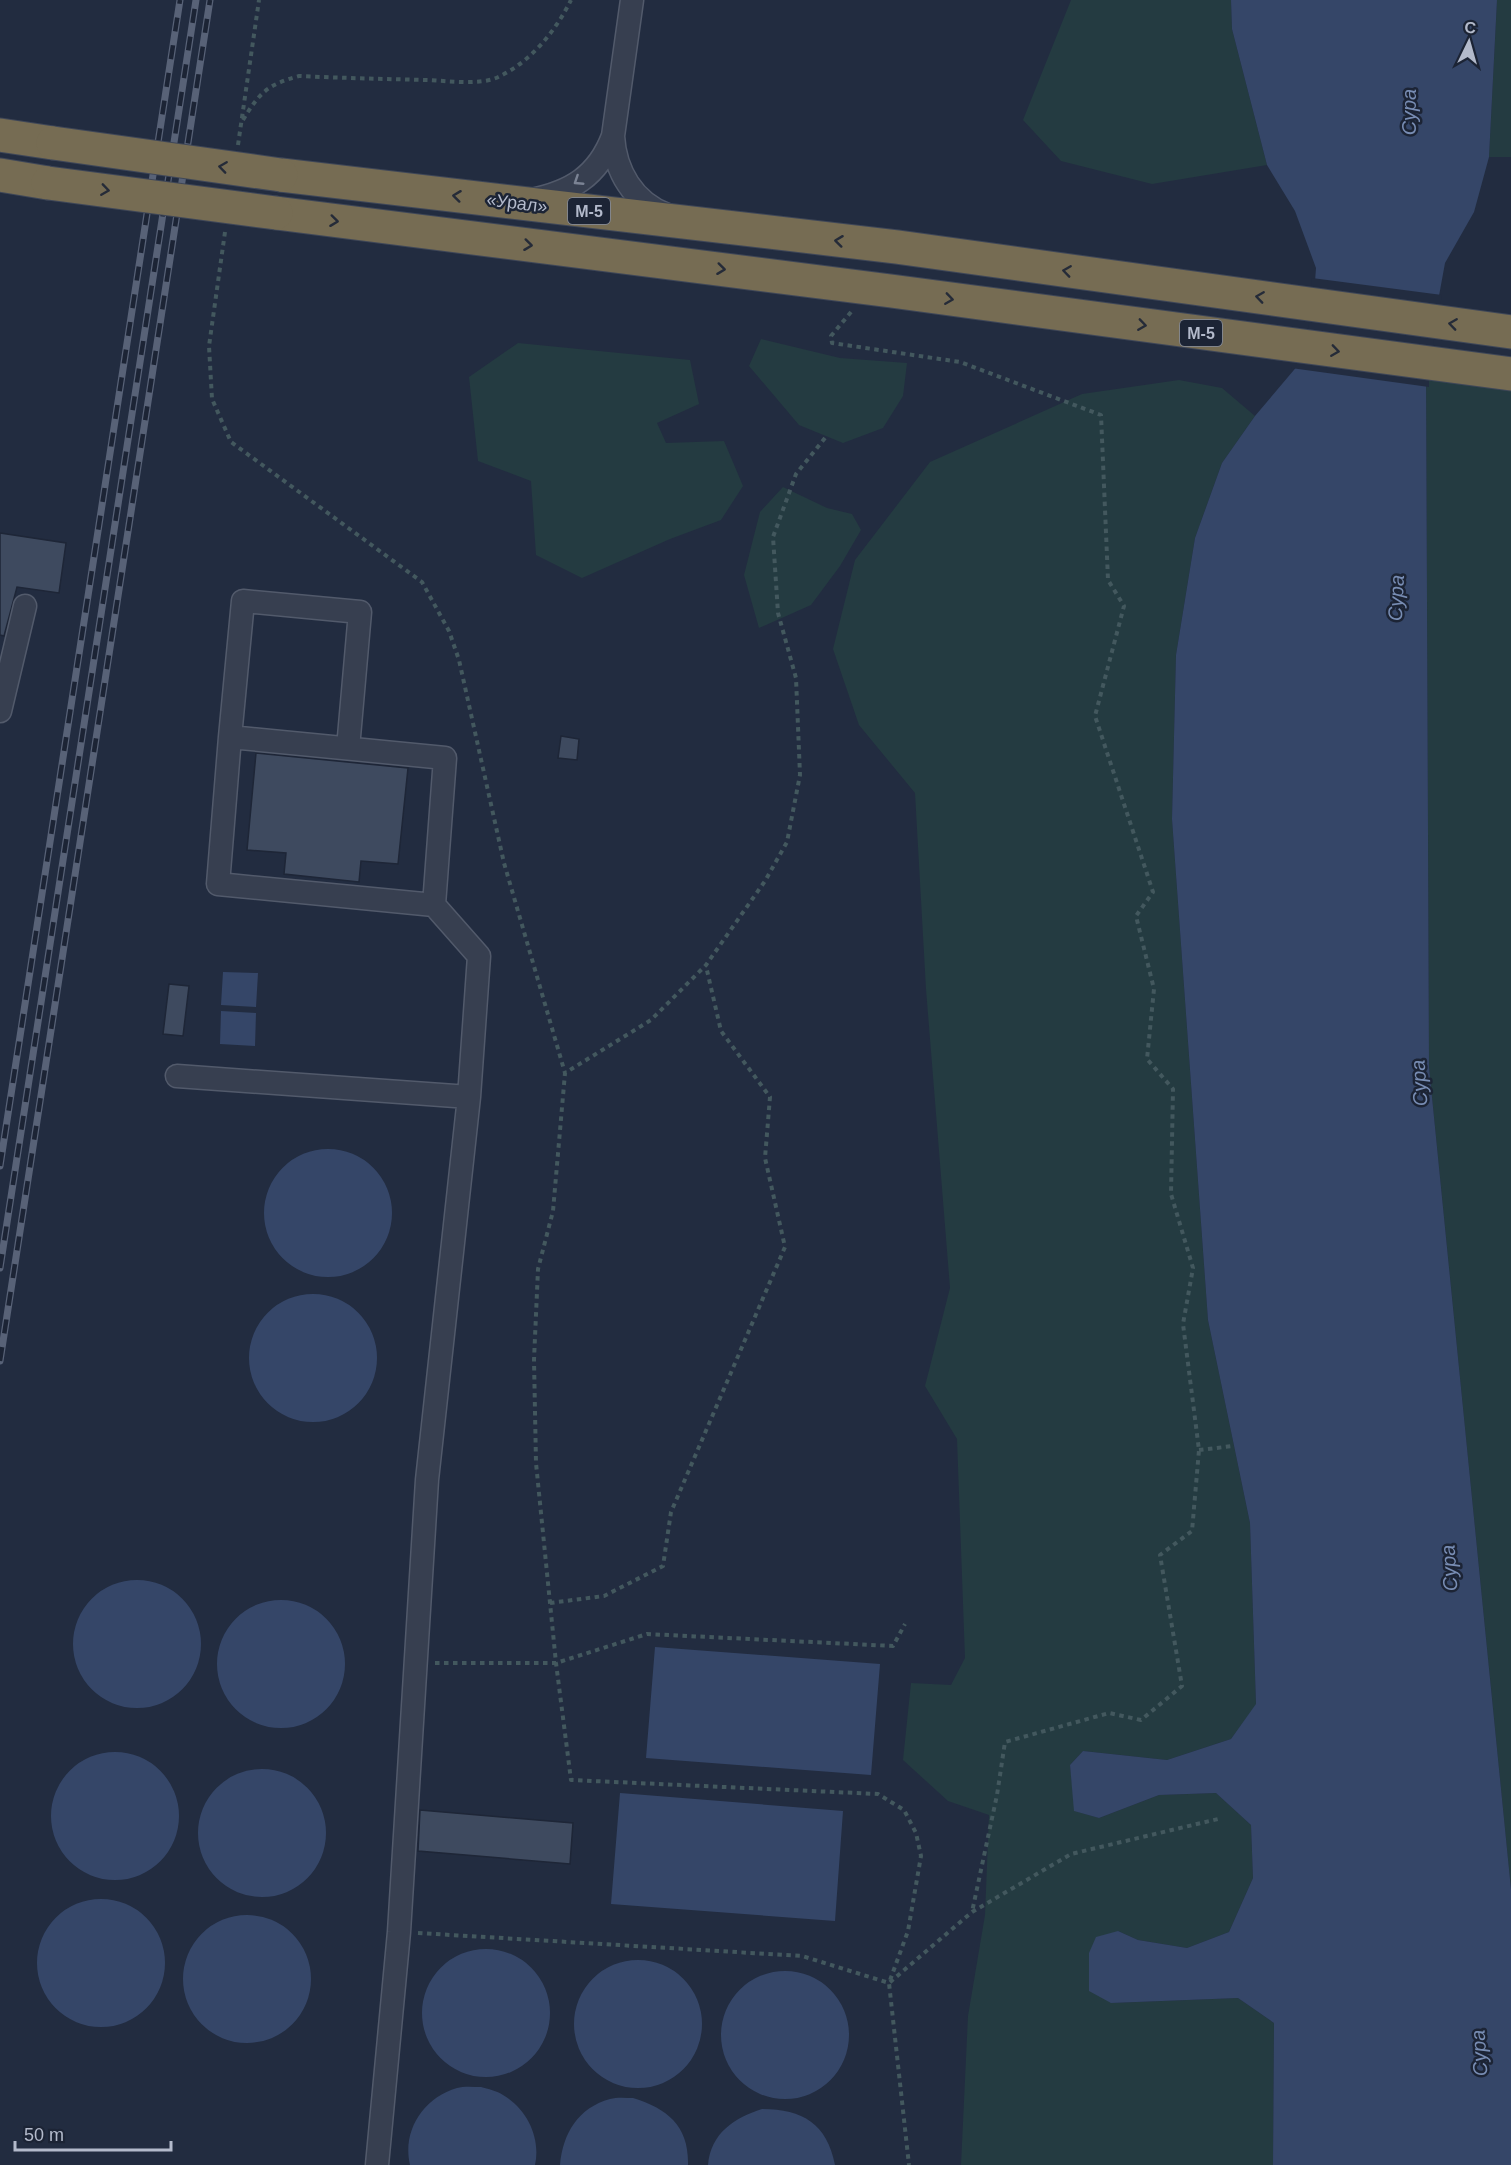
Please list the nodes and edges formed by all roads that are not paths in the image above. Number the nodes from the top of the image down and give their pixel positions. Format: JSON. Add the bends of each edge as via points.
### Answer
{"nodes":[{"id":1,"x":632,"y":0,"type":"edge"},
{"id":2,"x":0,"y":135,"type":"edge"},
{"id":3,"x":613,"y":136,"type":"junction"},
{"id":4,"x":0,"y":175,"type":"edge"},
{"id":5,"x":516,"y":203,"type":"junction"},
{"id":6,"x":688,"y":223,"type":"junction"},
{"id":7,"x":1511,"y":332,"type":"edge"},
{"id":8,"x":1511,"y":374,"type":"edge"},
{"id":9,"x":25,"y":606,"type":"dead end"},
{"id":10,"x":0,"y":711,"type":"edge"},
{"id":11,"x":230,"y":737,"type":"junction"},
{"id":12,"x":348,"y":748,"type":"junction"},
{"id":13,"x":434,"y":905,"type":"junction"},
{"id":14,"x":177,"y":1076,"type":"dead end"},
{"id":15,"x":469,"y":1096,"type":"junction"},
{"id":16,"x":377,"y":2165,"type":"edge"}],
"edges":[{"from":1,"to":3,"type":"lane"},
{"from":5,"to":2,"type":"highway","name":"«Урал»","number":"М-5","one_way":true,"bridge":true},
{"from":3,"to":5,"type":"lane","one_way":true,"via":[[601,162],[576,184]]},
{"from":3,"to":6,"type":"lane","via":[[621,172],[640,200]]},
{"from":4,"to":8,"type":"highway","number":"М-5","one_way":true,"bridge":true},
{"from":5,"to":6,"type":"highway","name":"«Урал»","number":"М-5"},
{"from":7,"to":6,"type":"highway","name":"«Урал»","number":"М-5","one_way":true,"via":[[897,247]]},
{"from":9,"to":10,"type":"lane"},
{"from":11,"to":12,"type":"lane"},
{"from":11,"to":12,"type":"lane","via":[[243,601],[273,603],[360,612]]},
{"from":11,"to":13,"type":"lane","via":[[218,884]]},
{"from":12,"to":13,"type":"lane","via":[[445,758]]},
{"from":13,"to":15,"type":"lane","via":[[479,956]]},
{"from":14,"to":15,"type":"lane"},
{"from":15,"to":16,"type":"lane","via":[[428,1480],[399,1932]]}]}
